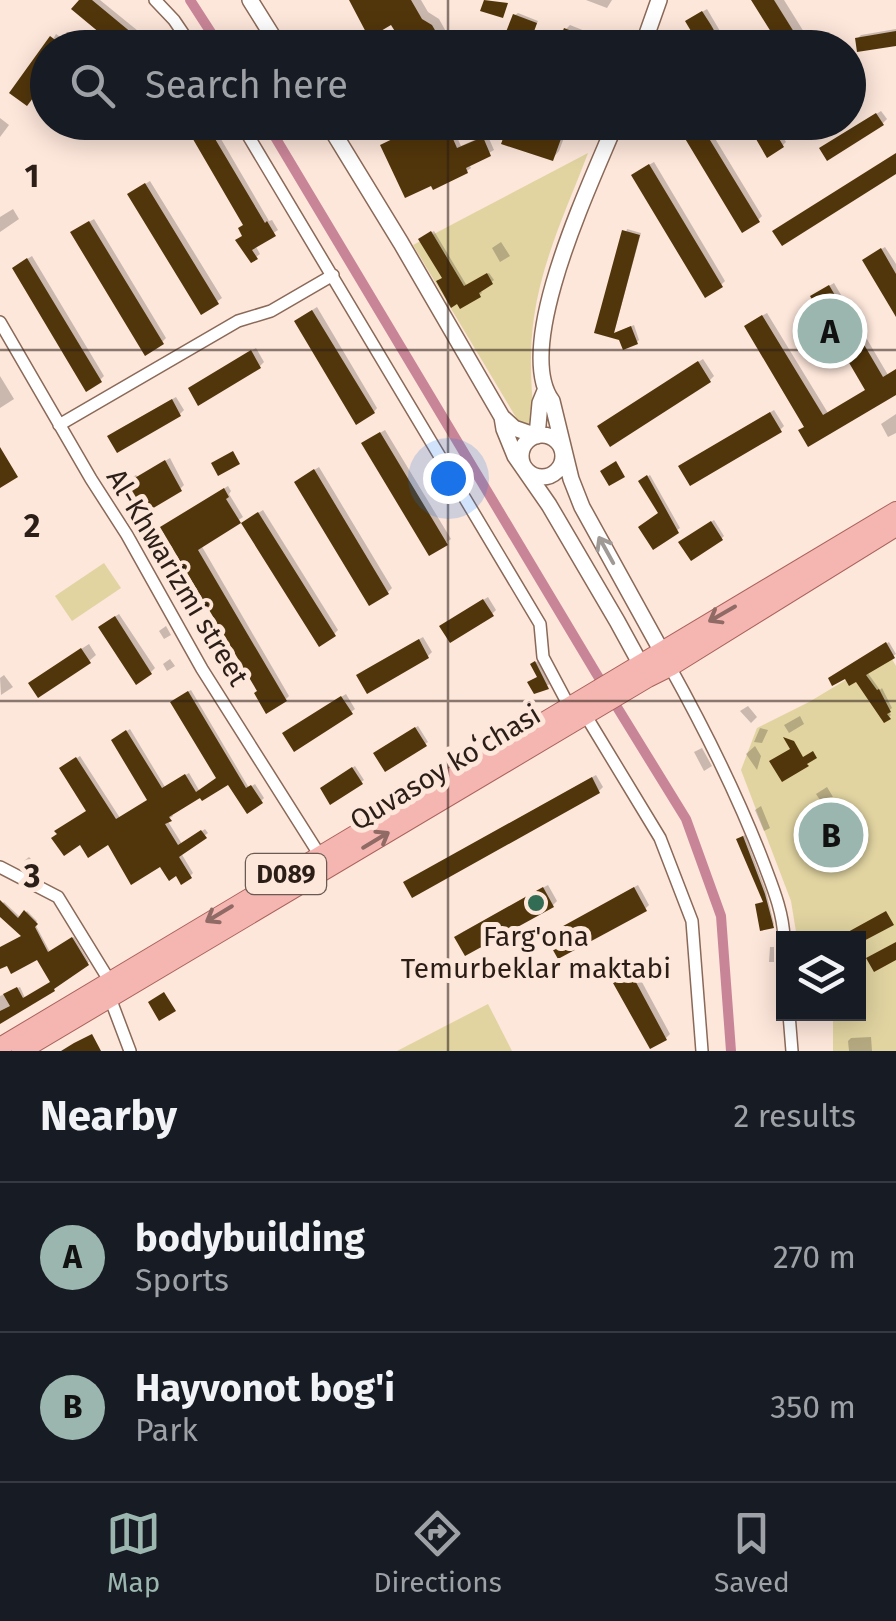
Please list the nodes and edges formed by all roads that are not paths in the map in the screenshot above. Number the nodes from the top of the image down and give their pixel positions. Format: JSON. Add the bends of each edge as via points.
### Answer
{"nodes":[{"id":1,"x":156,"y":0,"type":"edge"},
{"id":2,"x":250,"y":0,"type":"edge"},
{"id":3,"x":659,"y":0,"type":"edge"},
{"id":4,"x":181,"y":30,"type":"edge"},
{"id":5,"x":269,"y":30,"type":"edge"},
{"id":6,"x":648,"y":30,"type":"edge"},
{"id":7,"x":251,"y":140,"type":"edge"},
{"id":8,"x":338,"y":140,"type":"edge"},
{"id":9,"x":609,"y":140,"type":"edge"},
{"id":10,"x":333,"y":275,"type":"junction"},
{"id":11,"x":0,"y":322,"type":"edge"},
{"id":12,"x":544,"y":391,"type":"junction"},
{"id":13,"x":502,"y":417,"type":"junction"},
{"id":14,"x":60,"y":425,"type":"junction"},
{"id":15,"x":536,"y":436,"type":"junction"},
{"id":16,"x":563,"y":451,"type":"junction"},
{"id":17,"x":526,"y":470,"type":"junction"},
{"id":18,"x":896,"y":511,"type":"edge"},
{"id":19,"x":896,"y":528,"type":"edge"},
{"id":20,"x":666,"y":658,"type":"junction"},
{"id":21,"x":635,"y":676,"type":"junction"},
{"id":22,"x":582,"y":706,"type":"junction"},
{"id":23,"x":319,"y":854,"type":"junction"},
{"id":24,"x":0,"y":867,"type":"edge"},
{"id":25,"x":783,"y":931,"type":"edge"},
{"id":26,"x":110,"y":989,"type":"junction"},
{"id":27,"x":790,"y":1021,"type":"edge"},
{"id":28,"x":1,"y":1044,"type":"edge"},
{"id":29,"x":22,"y":1051,"type":"edge"},
{"id":30,"x":130,"y":1051,"type":"edge"},
{"id":31,"x":702,"y":1051,"type":"edge"},
{"id":32,"x":792,"y":1051,"type":"edge"}],
"edges":[{"from":1,"to":4,"type":"street"},
{"from":2,"to":5,"type":"street"},
{"from":3,"to":6,"type":"street"},
{"from":7,"to":10,"type":"street"},
{"from":8,"to":13,"type":"street"},
{"from":9,"to":12,"type":"street","via":[[552,283]]},
{"from":10,"to":14,"type":"street","via":[[272,311],[238,321]]},
{"from":10,"to":22,"type":"street","via":[[540,624],[542,658]]},
{"from":11,"to":14,"type":"street","name":"Al-Khwarizmi street"},
{"from":12,"to":15,"type":"street"},
{"from":12,"to":16,"type":"street"},
{"from":13,"to":15,"type":"street"},
{"from":13,"to":17,"type":"street"},
{"from":14,"to":23,"type":"street","name":"Al-Khwarizmi street"},
{"from":15,"to":16,"type":"street","via":[[550,437]]},
{"from":15,"to":17,"type":"street","via":[[522,450]]},
{"from":16,"to":17,"type":"street","via":[[551,475]]},
{"from":20,"to":16,"type":"street","one_way":true,"via":[[582,507]]},
{"from":17,"to":21,"type":"street","via":[[617,621]]},
{"from":18,"to":20,"type":"main road","number":"D089","one_way":true},
{"from":19,"to":20,"type":"main road","number":"D089"},
{"from":20,"to":21,"type":"main road","number":"D089"},
{"from":20,"to":25,"type":"street","via":[[752,832]]},
{"from":21,"to":22,"type":"main road","number":"D089"},
{"from":22,"to":23,"type":"main road","name":"Quvasoy koʻchasi","number":"D089"},
{"from":26,"to":22,"type":"main road","name":"Quvasoy koʻchasi","number":"D089","one_way":true},
{"from":22,"to":31,"type":"street","via":[[660,838],[692,920]]},
{"from":23,"to":26,"type":"main road","name":"Quvasoy koʻchasi","number":"D089","one_way":true},
{"from":24,"to":26,"type":"street","via":[[58,897]]},
{"from":26,"to":28,"type":"main road","name":"Quvasoy koʻchasi","number":"D089"},
{"from":26,"to":29,"type":"main road","name":"Quvasoy koʻchasi","number":"D089"},
{"from":26,"to":30,"type":"street"},
{"from":27,"to":32,"type":"street"}]}
